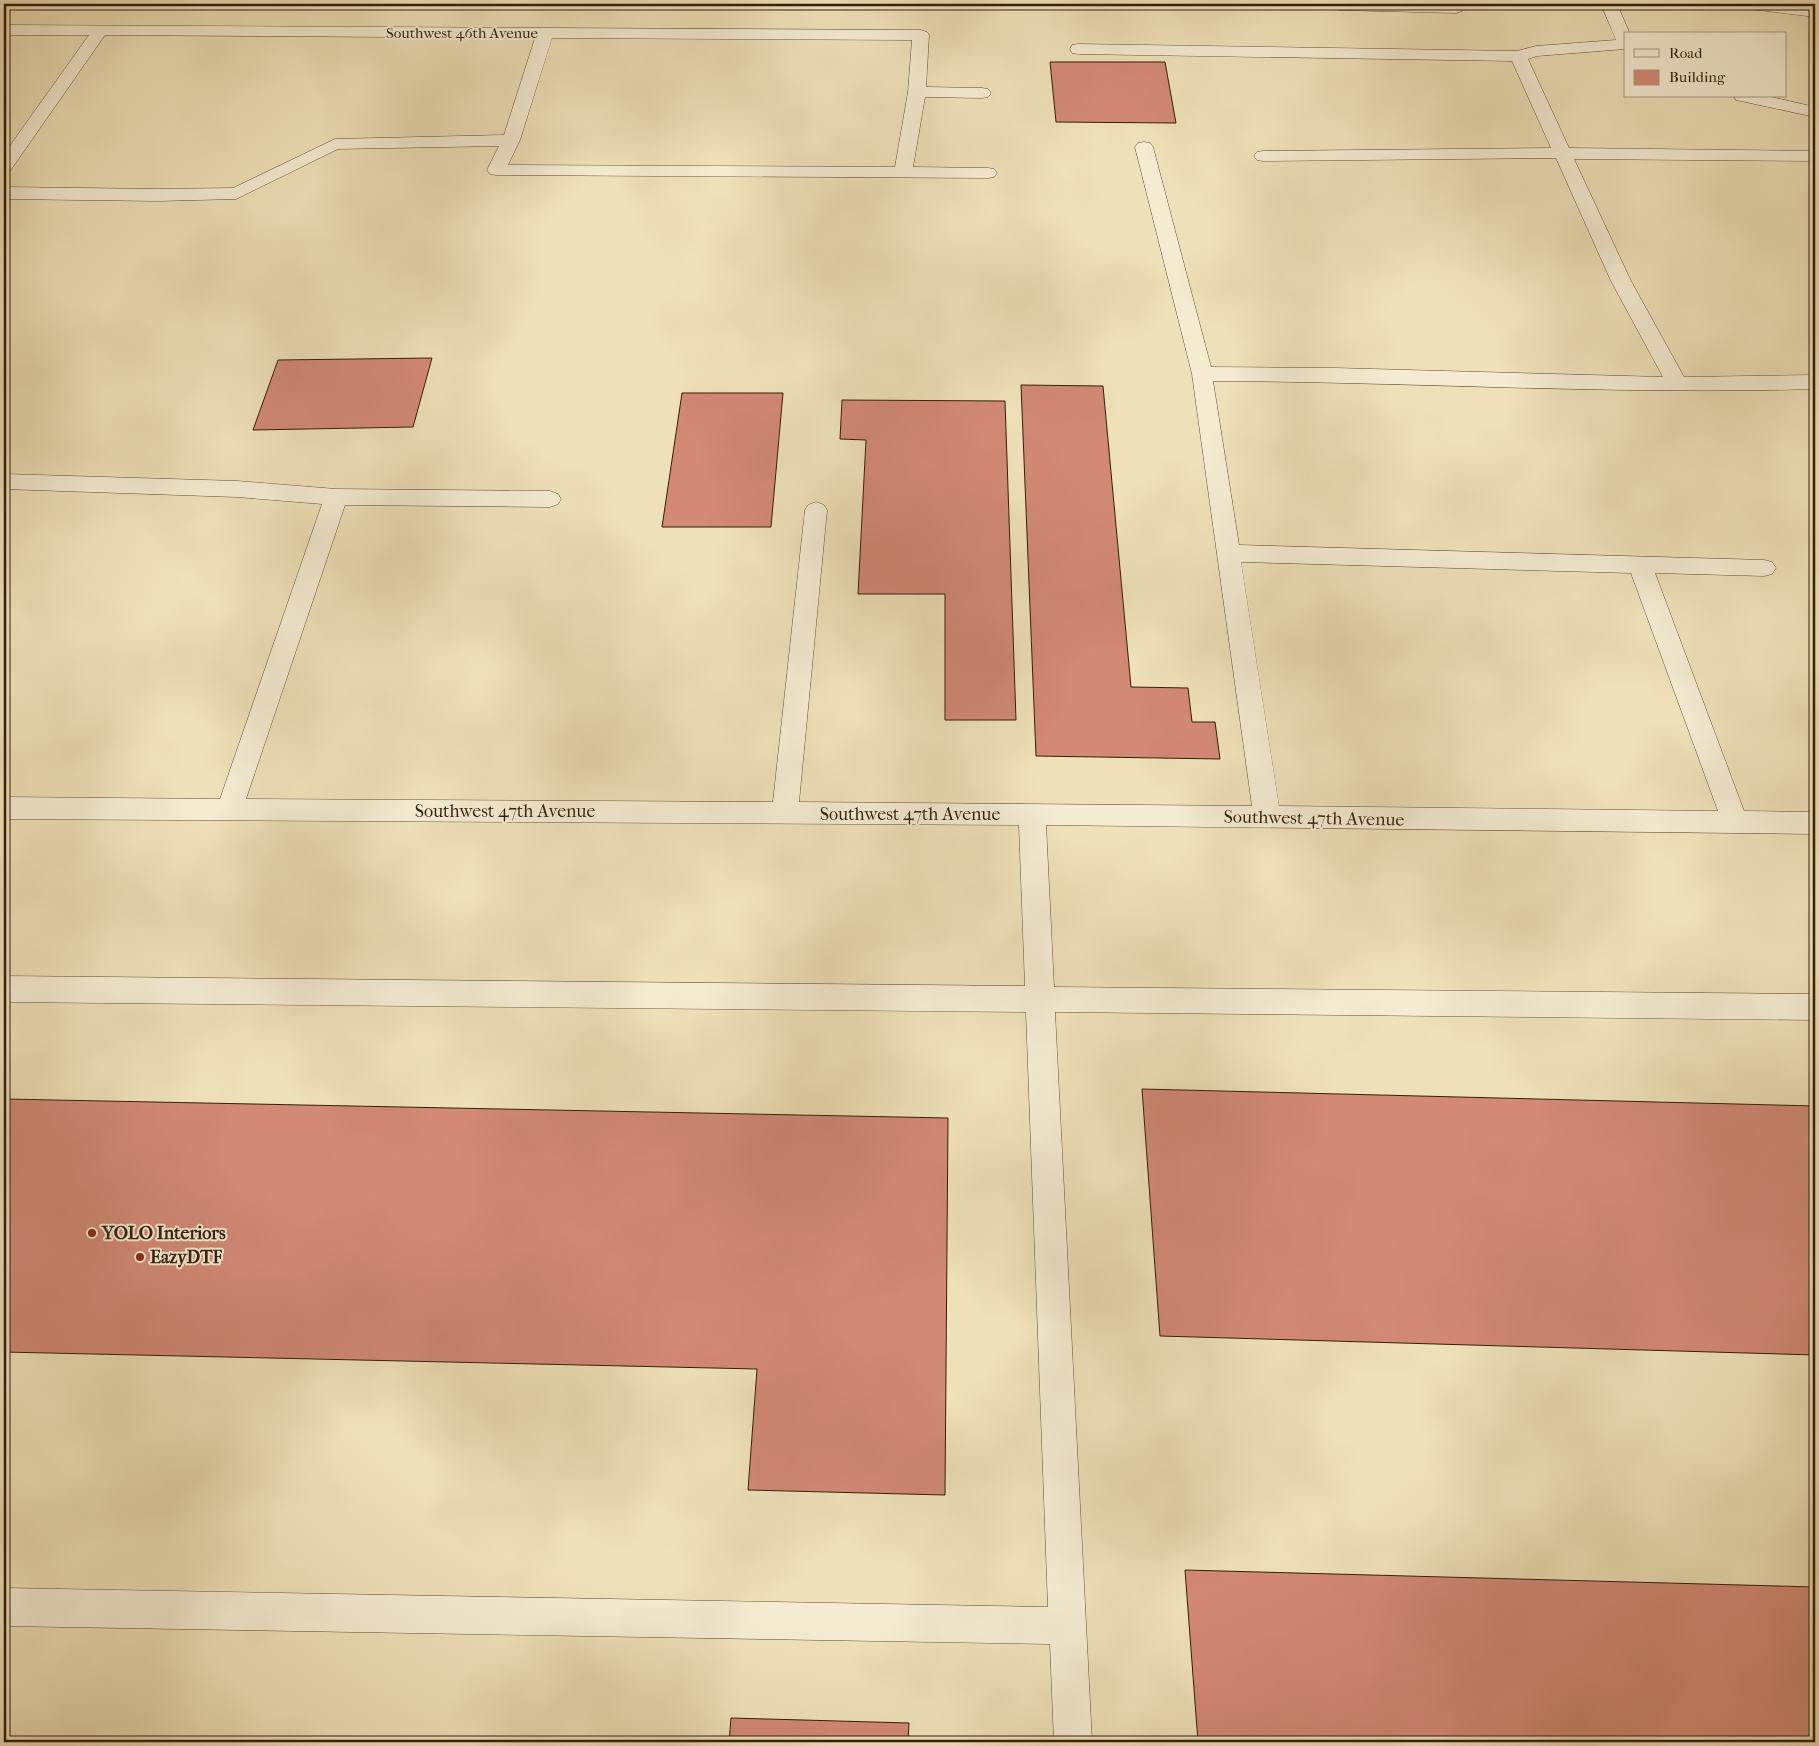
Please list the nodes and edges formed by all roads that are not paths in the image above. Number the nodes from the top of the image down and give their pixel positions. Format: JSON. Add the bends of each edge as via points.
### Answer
{"nodes":[{"id":1,"x":1340,"y":4,"type":"edge"},
{"id":2,"x":1455,"y":4,"type":"edge"},
{"id":3,"x":1609,"y":4,"type":"edge"},
{"id":4,"x":1751,"y":4,"type":"edge"},
{"id":5,"x":1815,"y":12,"type":"edge"},
{"id":6,"x":4,"y":30,"type":"edge"},
{"id":7,"x":100,"y":31,"type":"junction"},
{"id":8,"x":545,"y":33,"type":"junction"},
{"id":9,"x":1624,"y":40,"type":"edge"},
{"id":10,"x":1624,"y":42,"type":"edge"},
{"id":11,"x":1078,"y":49,"type":"dead end"},
{"id":12,"x":1518,"y":56,"type":"junction"},
{"id":13,"x":917,"y":92,"type":"junction"},
{"id":14,"x":982,"y":93,"type":"dead end"},
{"id":15,"x":1751,"y":98,"type":"edge"},
{"id":16,"x":1815,"y":112,"type":"edge"},
{"id":17,"x":511,"y":140,"type":"junction"},
{"id":18,"x":1144,"y":148,"type":"dead end"},
{"id":19,"x":1564,"y":153,"type":"junction"},
{"id":20,"x":1263,"y":156,"type":"dead end"},
{"id":21,"x":1815,"y":156,"type":"edge"},
{"id":22,"x":4,"y":167,"type":"edge"},
{"id":23,"x":902,"y":172,"type":"junction"},
{"id":24,"x":988,"y":173,"type":"dead end"},
{"id":25,"x":4,"y":193,"type":"edge"},
{"id":26,"x":1202,"y":374,"type":"junction"},
{"id":27,"x":1815,"y":382,"type":"edge"},
{"id":28,"x":1678,"y":384,"type":"junction"},
{"id":29,"x":4,"y":481,"type":"edge"},
{"id":30,"x":336,"y":497,"type":"junction"},
{"id":31,"x":550,"y":499,"type":"dead end"},
{"id":32,"x":816,"y":510,"type":"dead end"},
{"id":33,"x":1228,"y":553,"type":"junction"},
{"id":34,"x":1640,"y":564,"type":"junction"},
{"id":35,"x":1764,"y":568,"type":"dead end"},
{"id":36,"x":4,"y":808,"type":"edge"},
{"id":37,"x":229,"y":810,"type":"junction"},
{"id":38,"x":785,"y":813,"type":"junction"},
{"id":39,"x":1032,"y":814,"type":"junction"},
{"id":40,"x":1268,"y":817,"type":"junction"},
{"id":41,"x":1735,"y":822,"type":"junction"},
{"id":42,"x":1815,"y":824,"type":"edge"},
{"id":43,"x":4,"y":989,"type":"edge"},
{"id":44,"x":1040,"y":999,"type":"junction"},
{"id":45,"x":1815,"y":1007,"type":"edge"},
{"id":46,"x":4,"y":1606,"type":"edge"},
{"id":47,"x":1068,"y":1626,"type":"junction"},
{"id":48,"x":1073,"y":1742,"type":"edge"}],
"edges":[{"from":1,"to":2,"type":"street","via":[[1456,8]]},
{"from":3,"to":9,"type":"street"},
{"from":4,"to":5,"type":"street"},
{"from":6,"to":7,"type":"street","name":"Southwest 46th Avenue"},
{"from":7,"to":8,"type":"street","name":"Southwest 46th Avenue"},
{"from":7,"to":22,"type":"street"},
{"from":8,"to":13,"type":"street","name":"Southwest 46th Avenue","via":[[921,36]]},
{"from":8,"to":17,"type":"street"},
{"from":10,"to":12,"type":"street","via":[[1536,51]]},
{"from":11,"to":12,"type":"street"},
{"from":12,"to":19,"type":"street"},
{"from":13,"to":14,"type":"street"},
{"from":13,"to":23,"type":"street"},
{"from":15,"to":16,"type":"street"},
{"from":17,"to":23,"type":"street","via":[[496,170]]},
{"from":17,"to":25,"type":"street","via":[[335,144],[236,193]]},
{"from":18,"to":26,"type":"street"},
{"from":19,"to":20,"type":"street"},
{"from":19,"to":21,"type":"street"},
{"from":19,"to":28,"type":"street","via":[[1621,281]]},
{"from":23,"to":24,"type":"street"},
{"from":26,"to":28,"type":"street"},
{"from":26,"to":33,"type":"street"},
{"from":27,"to":28,"type":"street"},
{"from":29,"to":30,"type":"street","via":[[237,489]]},
{"from":30,"to":31,"type":"street"},
{"from":30,"to":37,"type":"street"},
{"from":32,"to":38,"type":"street"},
{"from":33,"to":34,"type":"street"},
{"from":33,"to":40,"type":"street"},
{"from":34,"to":35,"type":"street"},
{"from":34,"to":41,"type":"street"},
{"from":36,"to":37,"type":"street","name":"Southwest 47th Avenue"},
{"from":37,"to":38,"type":"street","name":"Southwest 47th Avenue"},
{"from":38,"to":39,"type":"street","name":"Southwest 47th Avenue"},
{"from":39,"to":40,"type":"street","name":"Southwest 47th Avenue"},
{"from":39,"to":44,"type":"street"},
{"from":40,"to":41,"type":"street","name":"Southwest 47th Avenue"},
{"from":41,"to":42,"type":"street","name":"Southwest 47th Avenue"},
{"from":43,"to":44,"type":"street"},
{"from":44,"to":45,"type":"street"},
{"from":44,"to":47,"type":"street"},
{"from":46,"to":47,"type":"street"},
{"from":47,"to":48,"type":"street"}]}
